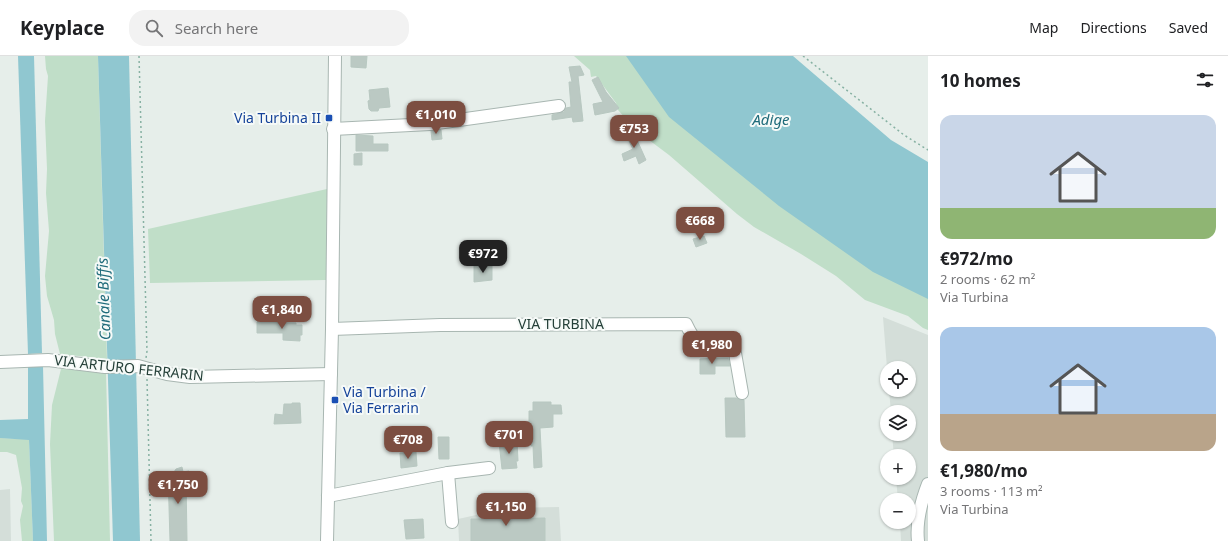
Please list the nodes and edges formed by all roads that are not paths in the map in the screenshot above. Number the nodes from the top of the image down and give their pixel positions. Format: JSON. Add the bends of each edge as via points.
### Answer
{"nodes":[{"id":1,"x":334,"y":56,"type":"edge"},
{"id":2,"x":559,"y":106,"type":"dead end"},
{"id":3,"x":334,"y":129,"type":"junction"},
{"id":4,"x":332,"y":329,"type":"junction"},
{"id":5,"x":0,"y":362,"type":"edge"},
{"id":6,"x":331,"y":374,"type":"junction"},
{"id":7,"x":742,"y":392,"type":"dead end"},
{"id":8,"x":490,"y":468,"type":"dead end"},
{"id":9,"x":448,"y":472,"type":"junction"},
{"id":10,"x":928,"y":484,"type":"edge"},
{"id":11,"x":328,"y":496,"type":"junction"},
{"id":12,"x":452,"y":522,"type":"dead end"},
{"id":13,"x":327,"y":541,"type":"edge"},
{"id":14,"x":918,"y":541,"type":"edge"}],
"edges":[{"from":1,"to":3,"type":"street"},
{"from":2,"to":3,"type":"street","via":[[430,124]]},
{"from":3,"to":4,"type":"street"},
{"from":4,"to":6,"type":"street"},
{"from":4,"to":7,"type":"street","name":"VIA TURBINA","via":[[440,325],[686,324],[696,341],[702,344],[731,346],[735,353]]},
{"from":5,"to":6,"type":"street","name":"VIA ARTURO FERRARIN","via":[[48,360],[105,367],[141,367],[190,377]]},
{"from":6,"to":11,"type":"street"},
{"from":8,"to":9,"type":"street"},
{"from":9,"to":11,"type":"street"},
{"from":9,"to":12,"type":"street"},
{"from":10,"to":14,"type":"street","via":[[917,531]]},
{"from":11,"to":13,"type":"street"}]}
